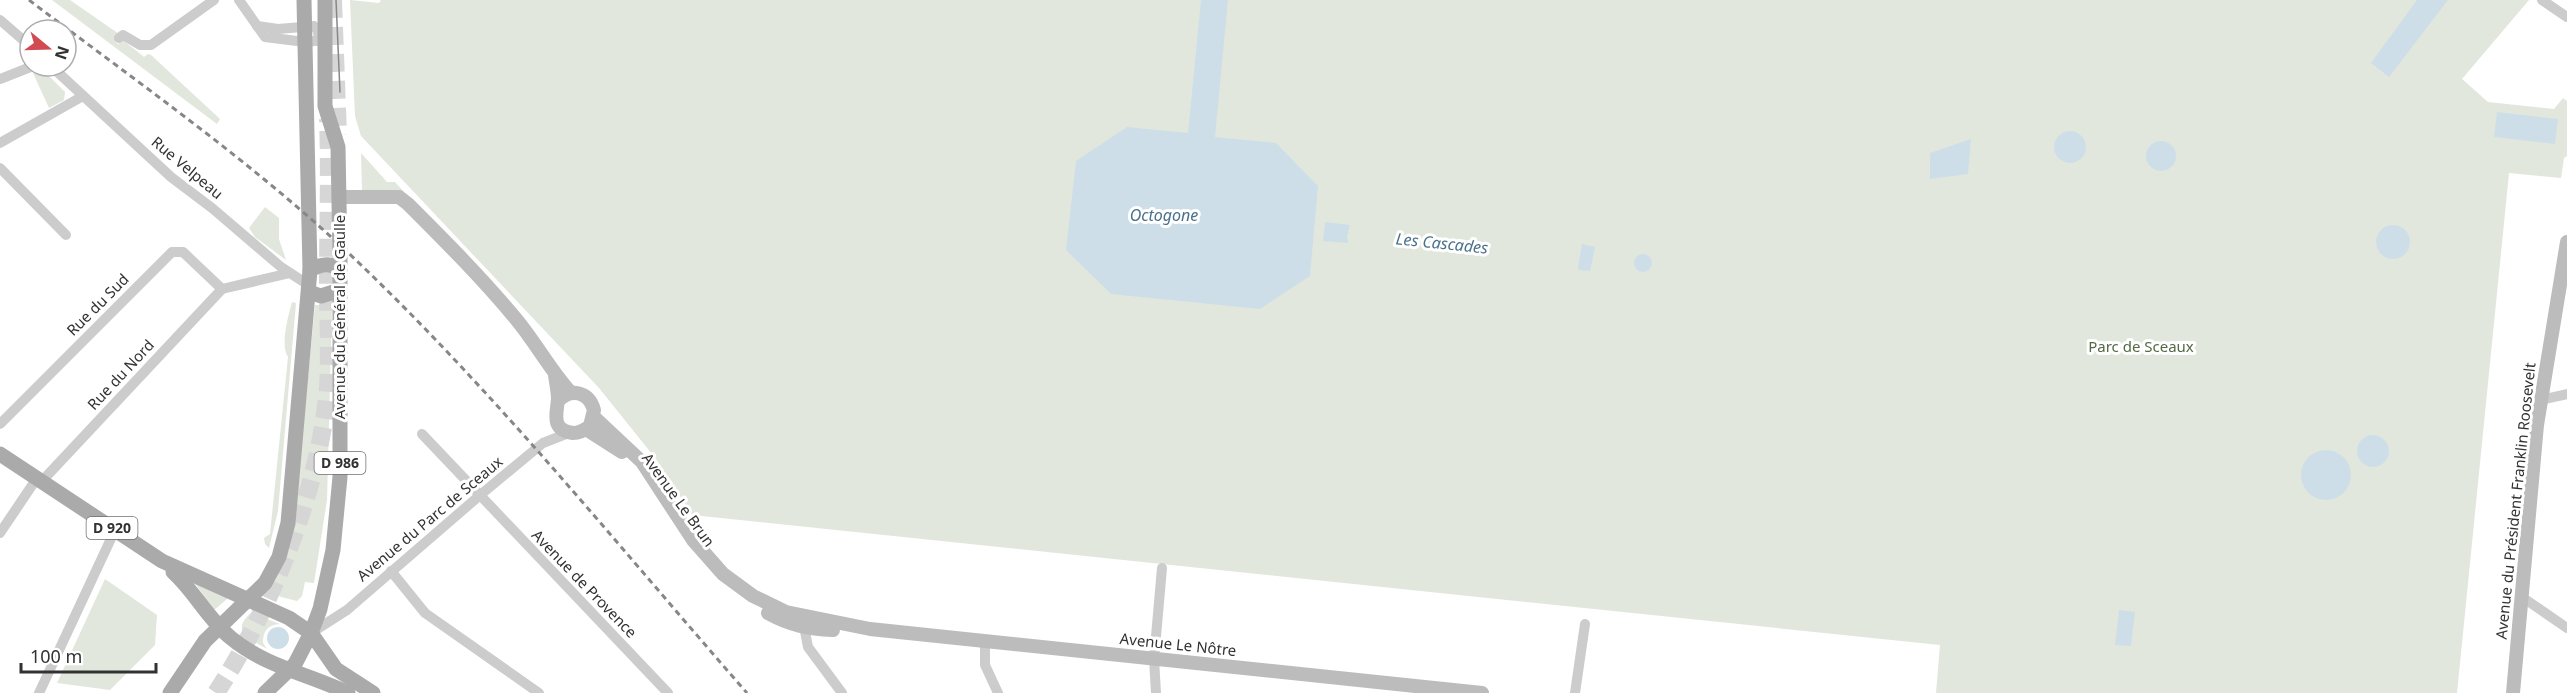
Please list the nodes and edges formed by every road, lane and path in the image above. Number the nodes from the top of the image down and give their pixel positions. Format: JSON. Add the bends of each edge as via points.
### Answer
{"nodes":[{"id":1,"x":214,"y":0,"type":"edge"},
{"id":2,"x":239,"y":0,"type":"edge"},
{"id":3,"x":304,"y":0,"type":"edge"},
{"id":4,"x":325,"y":0,"type":"edge"},
{"id":5,"x":2542,"y":0,"type":"edge"},
{"id":6,"x":2567,"y":17,"type":"edge"},
{"id":7,"x":0,"y":20,"type":"edge"},
{"id":8,"x":18,"y":36,"type":"edge"},
{"id":9,"x":119,"y":38,"type":"dead end"},
{"id":10,"x":316,"y":39,"type":"junction"},
{"id":11,"x":18,"y":72,"type":"edge"},
{"id":12,"x":64,"y":78,"type":"edge"},
{"id":13,"x":0,"y":79,"type":"edge"},
{"id":14,"x":83,"y":96,"type":"junction"},
{"id":15,"x":0,"y":143,"type":"edge"},
{"id":16,"x":0,"y":168,"type":"edge"},
{"id":17,"x":339,"y":197,"type":"junction"},
{"id":18,"x":66,"y":235,"type":"dead end"},
{"id":19,"x":2567,"y":242,"type":"edge"},
{"id":20,"x":310,"y":270,"type":"junction"},
{"id":21,"x":340,"y":270,"type":"junction"},
{"id":22,"x":290,"y":273,"type":"junction"},
{"id":23,"x":222,"y":289,"type":"junction"},
{"id":24,"x":310,"y":289,"type":"junction"},
{"id":25,"x":340,"y":290,"type":"junction"},
{"id":26,"x":555,"y":375,"type":"junction"},
{"id":27,"x":572,"y":393,"type":"junction"},
{"id":28,"x":2567,"y":394,"type":"edge"},
{"id":29,"x":2541,"y":400,"type":"junction"},
{"id":30,"x":558,"y":401,"type":"junction"},
{"id":31,"x":594,"y":417,"type":"junction"},
{"id":32,"x":0,"y":424,"type":"edge"},
{"id":33,"x":586,"y":429,"type":"junction"},
{"id":34,"x":571,"y":432,"type":"junction"},
{"id":35,"x":422,"y":434,"type":"dead end"},
{"id":36,"x":0,"y":454,"type":"edge"},
{"id":37,"x":39,"y":479,"type":"junction"},
{"id":38,"x":479,"y":496,"type":"junction"},
{"id":39,"x":115,"y":530,"type":"junction"},
{"id":40,"x":0,"y":533,"type":"edge"},
{"id":41,"x":162,"y":561,"type":"junction"},
{"id":42,"x":1162,"y":568,"type":"dead end"},
{"id":43,"x":391,"y":571,"type":"junction"},
{"id":44,"x":2522,"y":597,"type":"junction"},
{"id":45,"x":250,"y":599,"type":"junction"},
{"id":46,"x":803,"y":623,"type":"junction"},
{"id":47,"x":1585,"y":624,"type":"dead end"},
{"id":48,"x":217,"y":626,"type":"junction"},
{"id":49,"x":2567,"y":628,"type":"edge"},
{"id":50,"x":311,"y":633,"type":"junction"},
{"id":51,"x":985,"y":642,"type":"junction"},
{"id":52,"x":1154,"y":659,"type":"junction"},
{"id":53,"x":288,"y":670,"type":"junction"},
{"id":54,"x":1575,"y":692,"type":"edge"},
{"id":55,"x":39,"y":693,"type":"edge"},
{"id":56,"x":170,"y":693,"type":"edge"},
{"id":57,"x":265,"y":693,"type":"edge"},
{"id":58,"x":348,"y":693,"type":"edge"},
{"id":59,"x":373,"y":693,"type":"edge"},
{"id":60,"x":539,"y":693,"type":"edge"},
{"id":61,"x":668,"y":693,"type":"edge"},
{"id":62,"x":842,"y":693,"type":"edge"},
{"id":63,"x":998,"y":693,"type":"edge"},
{"id":64,"x":1156,"y":693,"type":"edge"},
{"id":65,"x":1482,"y":693,"type":"edge"},
{"id":66,"x":2513,"y":693,"type":"edge"}],
"edges":[{"from":1,"to":9,"type":"street","via":[[151,45],[140,45],[125,35]]},
{"from":2,"to":10,"type":"street","via":[[257,26]]},
{"from":3,"to":10,"type":"main road","name":"Avenue du Général de Gaulle","number":"D 986"},
{"from":4,"to":10,"type":"main road","name":"Avenue du Général de Gaulle","number":"D 986"},
{"from":5,"to":6,"type":"street"},
{"from":7,"to":8,"type":"street"},
{"from":10,"to":17,"type":"main road","name":"Avenue du Général de Gaulle","number":"D 986","via":[[325,106],[338,147]]},
{"from":10,"to":20,"type":"main road","name":"Avenue du Général de Gaulle","number":"D 986"},
{"from":11,"to":13,"type":"street"},
{"from":12,"to":14,"type":"street","name":"Rue Velpeau"},
{"from":14,"to":15,"type":"street"},
{"from":14,"to":22,"type":"street","name":"Rue Velpeau","via":[[171,177]]},
{"from":16,"to":18,"type":"street"},
{"from":17,"to":21,"type":"main road","name":"Avenue du Général de Gaulle","number":"D 986"},
{"from":17,"to":26,"type":"main road","via":[[399,197],[408,204],[515,318]]},
{"from":19,"to":29,"type":"main road","name":"Avenue du Président Franklin Roosevelt"},
{"from":20,"to":21,"type":"main road","via":[[320,265]]},
{"from":20,"to":24,"type":"main road","name":"Avenue du Général de Gaulle","number":"D 986"},
{"from":21,"to":25,"type":"main road","name":"Avenue du Général de Gaulle","number":"D 986"},
{"from":22,"to":23,"type":"street"},
{"from":22,"to":24,"type":"street","name":"Rue Velpeau"},
{"from":23,"to":32,"type":"street","name":"Rue du Sud","via":[[183,252],[172,252]]},
{"from":23,"to":37,"type":"street","name":"Rue du Nord"},
{"from":24,"to":25,"type":"main road","via":[[321,296]]},
{"from":24,"to":45,"type":"main road","name":"Avenue du Général de Gaulle","number":"D 986","via":[[288,523],[279,557]]},
{"from":25,"to":50,"type":"main road","name":"Avenue du Général de Gaulle","number":"D 986","via":[[340,477],[333,550]]},
{"from":26,"to":27,"type":"main road"},
{"from":26,"to":30,"type":"main road"},
{"from":27,"to":30,"type":"main road"},
{"from":27,"to":31,"type":"main road","via":[[589,399]]},
{"from":28,"to":29,"type":"street"},
{"from":29,"to":44,"type":"main road","name":"Avenue du Président Franklin Roosevelt"},
{"from":30,"to":34,"type":"main road","via":[[556,420]]},
{"from":31,"to":33,"type":"main road"},
{"from":31,"to":46,"type":"main road","name":"Avenue Le Brun","via":[[642,462],[693,540],[723,574],[753,596]]},
{"from":33,"to":34,"type":"main road"},
{"from":33,"to":46,"type":"main road","name":"Avenue Le Brun","via":[[620,450],[638,470],[694,553],[719,578],[769,614],[786,623]]},
{"from":34,"to":38,"type":"street","name":"Avenue du Parc de Sceaux","via":[[543,443]]},
{"from":35,"to":38,"type":"street","name":"Avenue de Provence"},
{"from":36,"to":37,"type":"main road","number":"D 920"},
{"from":37,"to":39,"type":"main road","number":"D 920"},
{"from":37,"to":40,"type":"street","name":"Rue du Nord"},
{"from":38,"to":43,"type":"street","name":"Avenue du Parc de Sceaux"},
{"from":38,"to":61,"type":"street","name":"Avenue de Provence"},
{"from":39,"to":41,"type":"main road","number":"D 920"},
{"from":39,"to":55,"type":"street"},
{"from":41,"to":45,"type":"main road","number":"D 920"},
{"from":41,"to":48,"type":"main road","number":"D 920","via":[[186,583]]},
{"from":42,"to":52,"type":"street"},
{"from":43,"to":50,"type":"street","name":"Avenue du Parc de Sceaux","via":[[347,610]]},
{"from":43,"to":60,"type":"street","via":[[425,613]]},
{"from":44,"to":49,"type":"street"},
{"from":44,"to":66,"type":"main road","name":"Avenue du Président Franklin Roosevelt"},
{"from":45,"to":48,"type":"main road","number":"D 986"},
{"from":45,"to":50,"type":"main road","number":"D 920"},
{"from":46,"to":51,"type":"main road","name":"Avenue Le Nôtre"},
{"from":46,"to":62,"type":"street","via":[[808,647]]},
{"from":47,"to":54,"type":"street"},
{"from":48,"to":53,"type":"main road","number":"D 920","via":[[249,650]]},
{"from":48,"to":56,"type":"main road","number":"D 986"},
{"from":50,"to":53,"type":"main road","number":"D 986"},
{"from":50,"to":59,"type":"main road","number":"D 920","via":[[336,669]]},
{"from":51,"to":52,"type":"main road","name":"Avenue Le Nôtre"},
{"from":51,"to":63,"type":"street","via":[[985,665]]},
{"from":52,"to":64,"type":"street"},
{"from":52,"to":65,"type":"main road","name":"Avenue Le Nôtre"},
{"from":53,"to":57,"type":"main road","number":"D 986"},
{"from":53,"to":58,"type":"main road","number":"D 920"}]}
